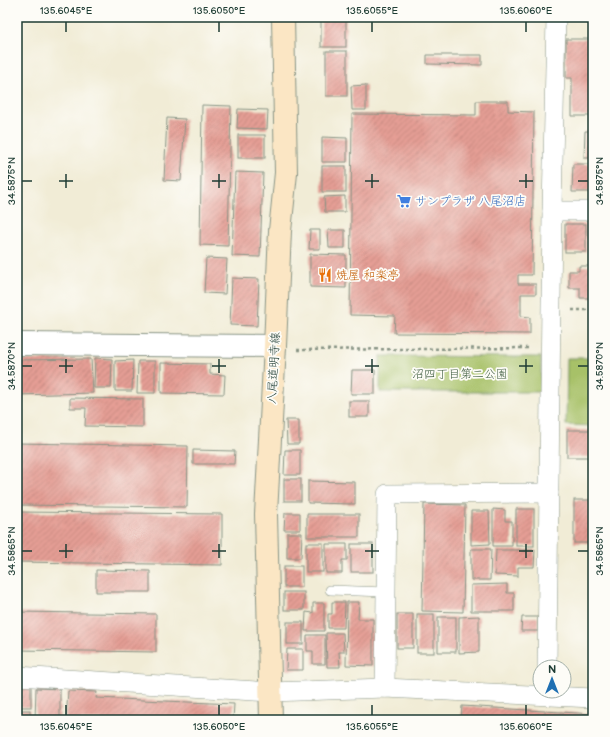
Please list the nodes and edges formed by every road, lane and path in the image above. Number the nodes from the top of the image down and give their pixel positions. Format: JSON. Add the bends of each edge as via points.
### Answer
{"nodes":[{"id":1,"x":283,"y":17,"type":"edge"},
{"id":2,"x":556,"y":17,"type":"edge"},
{"id":3,"x":552,"y":211,"type":"junction"},
{"id":4,"x":593,"y":211,"type":"edge"},
{"id":5,"x":17,"y":344,"type":"edge"},
{"id":6,"x":284,"y":348,"type":"junction"},
{"id":7,"x":551,"y":348,"type":"junction"},
{"id":8,"x":549,"y":493,"type":"junction"},
{"id":9,"x":330,"y":590,"type":"dead end"},
{"id":10,"x":386,"y":592,"type":"junction"},
{"id":11,"x":547,"y":659,"type":"edge"},
{"id":12,"x":17,"y":676,"type":"edge"},
{"id":13,"x":385,"y":688,"type":"junction"},
{"id":14,"x":271,"y":692,"type":"junction"},
{"id":15,"x":532,"y":693,"type":"edge"},
{"id":16,"x":572,"y":696,"type":"edge"},
{"id":17,"x":593,"y":698,"type":"edge"},
{"id":18,"x":271,"y":720,"type":"edge"}],
"edges":[{"from":1,"to":6,"type":"main road","name":"八尾道明寺線","via":[[286,173],[280,230]]},
{"from":2,"to":3,"type":"street"},
{"from":3,"to":4,"type":"street"},
{"from":3,"to":7,"type":"street"},
{"from":5,"to":6,"type":"street"},
{"from":6,"to":7,"type":"path"},
{"from":6,"to":14,"type":"main road","name":"八尾道明寺線","via":[[266,514]]},
{"from":7,"to":8,"type":"street"},
{"from":8,"to":10,"type":"street","via":[[387,494]]},
{"from":8,"to":11,"type":"street"},
{"from":9,"to":10,"type":"lane"},
{"from":10,"to":13,"type":"street"},
{"from":12,"to":14,"type":"street"},
{"from":13,"to":14,"type":"street"},
{"from":13,"to":15,"type":"street"},
{"from":14,"to":18,"type":"main road","name":"八尾道明寺線"},
{"from":16,"to":17,"type":"street"}]}
